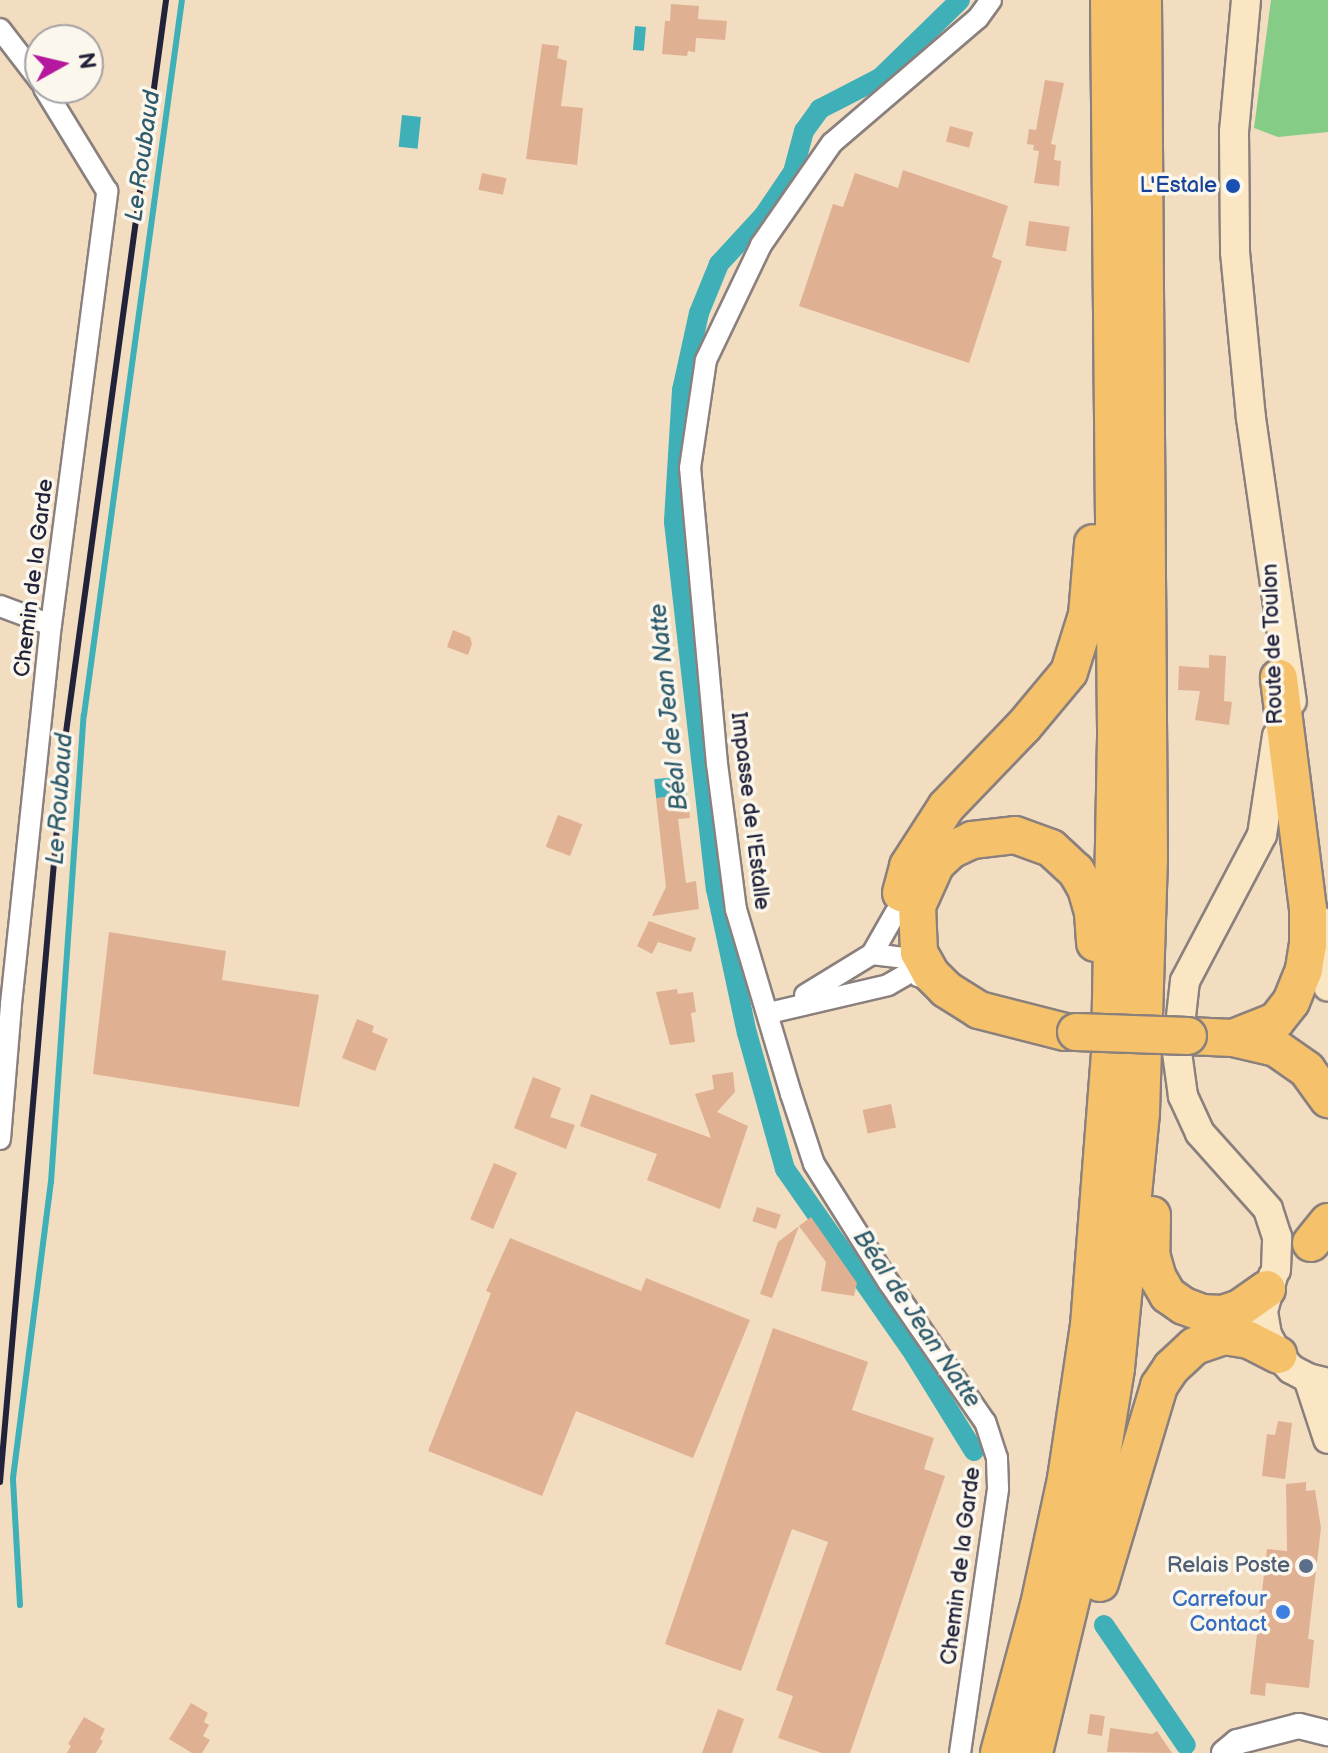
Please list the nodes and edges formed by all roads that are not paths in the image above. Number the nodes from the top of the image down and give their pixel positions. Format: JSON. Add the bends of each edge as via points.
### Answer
{"nodes":[{"id":1,"x":991,"y":0,"type":"edge"},
{"id":2,"x":1143,"y":0,"type":"edge"},
{"id":3,"x":1157,"y":0,"type":"edge"},
{"id":4,"x":1246,"y":0,"type":"edge"},
{"id":5,"x":1109,"y":18,"type":"edge"},
{"id":6,"x":0,"y":29,"type":"edge"},
{"id":7,"x":24,"y":60,"type":"edge"},
{"id":8,"x":54,"y":104,"type":"edge"},
{"id":9,"x":1268,"y":540,"type":"junction"},
{"id":10,"x":0,"y":606,"type":"edge"},
{"id":11,"x":51,"y":625,"type":"junction"},
{"id":12,"x":1279,"y":678,"type":"junction"},
{"id":13,"x":901,"y":961,"type":"junction"},
{"id":14,"x":1328,"y":987,"type":"edge"},
{"id":15,"x":769,"y":1013,"type":"junction"},
{"id":16,"x":1071,"y":1032,"type":"junction"},
{"id":17,"x":1233,"y":1038,"type":"junction"},
{"id":18,"x":1328,"y":1099,"type":"edge"},
{"id":19,"x":1328,"y":1125,"type":"edge"},
{"id":20,"x":0,"y":1139,"type":"edge"},
{"id":21,"x":1322,"y":1235,"type":"edge"},
{"id":22,"x":1272,"y":1280,"type":"junction"},
{"id":23,"x":1278,"y":1355,"type":"junction"},
{"id":24,"x":1318,"y":1381,"type":"edge"},
{"id":25,"x":1328,"y":1439,"type":"edge"},
{"id":26,"x":1328,"y":1733,"type":"edge"},
{"id":27,"x":960,"y":1753,"type":"edge"},
{"id":28,"x":998,"y":1753,"type":"edge"},
{"id":29,"x":1034,"y":1753,"type":"edge"},
{"id":30,"x":1049,"y":1753,"type":"edge"},
{"id":31,"x":1224,"y":1753,"type":"edge"}],
"edges":[{"from":1,"to":15,"type":"street","name":"Impasse de l'Estalle","via":[[978,18],[832,143],[761,245],[706,360],[690,468],[717,764],[736,910]]},
{"from":2,"to":29,"type":"highway","via":[[1149,861],[1141,1112],[1116,1368],[1093,1509]]},
{"from":3,"to":22,"type":"highway","via":[[1164,918],[1151,1254],[1168,1295],[1202,1313],[1240,1308]]},
{"from":4,"to":9,"type":"main road","name":"Route de Toulon","via":[[1234,131],[1234,238]]},
{"from":5,"to":13,"type":"highway","via":[[1099,205],[1094,538],[1087,615],[1069,672],[946,807],[908,866],[896,912]]},
{"from":5,"to":28,"type":"highway","via":[[1116,729],[1110,1050],[1089,1326],[1066,1479],[1039,1605]]},
{"from":6,"to":7,"type":"street"},
{"from":8,"to":11,"type":"street","name":"Chemin de la Garde","via":[[107,191]]},
{"from":9,"to":12,"type":"main road","name":"Route de Toulon"},
{"from":9,"to":14,"type":"main road","name":"Route de Toulon"},
{"from":10,"to":11,"type":"street"},
{"from":11,"to":20,"type":"street","name":"Chemin de la Garde"},
{"from":12,"to":17,"type":"highway","via":[[1308,945],[1291,1002],[1276,1021]]},
{"from":12,"to":22,"type":"main road","name":"Route de Toulon","via":[[1275,764],[1262,835],[1185,981],[1177,1052],[1183,1096],[1200,1133],[1268,1209],[1277,1237]]},
{"from":13,"to":15,"type":"street"},
{"from":13,"to":15,"type":"street","via":[[888,985]]},
{"from":13,"to":16,"type":"highway","via":[[931,974],[979,1010]]},
{"from":13,"to":16,"type":"highway","via":[[929,1005],[964,1025],[984,1031]]},
{"from":13,"to":28,"type":"highway","via":[[936,864],[972,840],[995,835],[1034,839],[1064,859],[1086,888],[1094,925],[1097,992],[1081,1257],[1060,1418]]},
{"from":15,"to":27,"type":"street","name":"Chemin de la Garde","via":[[814,1164],[985,1422],[997,1458],[998,1488]]},
{"from":16,"to":17,"type":"highway","bridge":true},
{"from":17,"to":18,"type":"highway","via":[[1276,1048],[1293,1058]]},
{"from":17,"to":19,"type":"highway","via":[[1301,1080]]},
{"from":21,"to":22,"type":"main road","via":[[1292,1254]]},
{"from":22,"to":23,"type":"main road","name":"Route de Toulon","via":[[1263,1312]]},
{"from":23,"to":24,"type":"main road"},
{"from":23,"to":30,"type":"highway","via":[[1249,1340],[1211,1338],[1180,1357],[1159,1386]]},
{"from":24,"to":25,"type":"main road"},
{"from":26,"to":31,"type":"street","via":[[1299,1726],[1237,1742]]}]}
